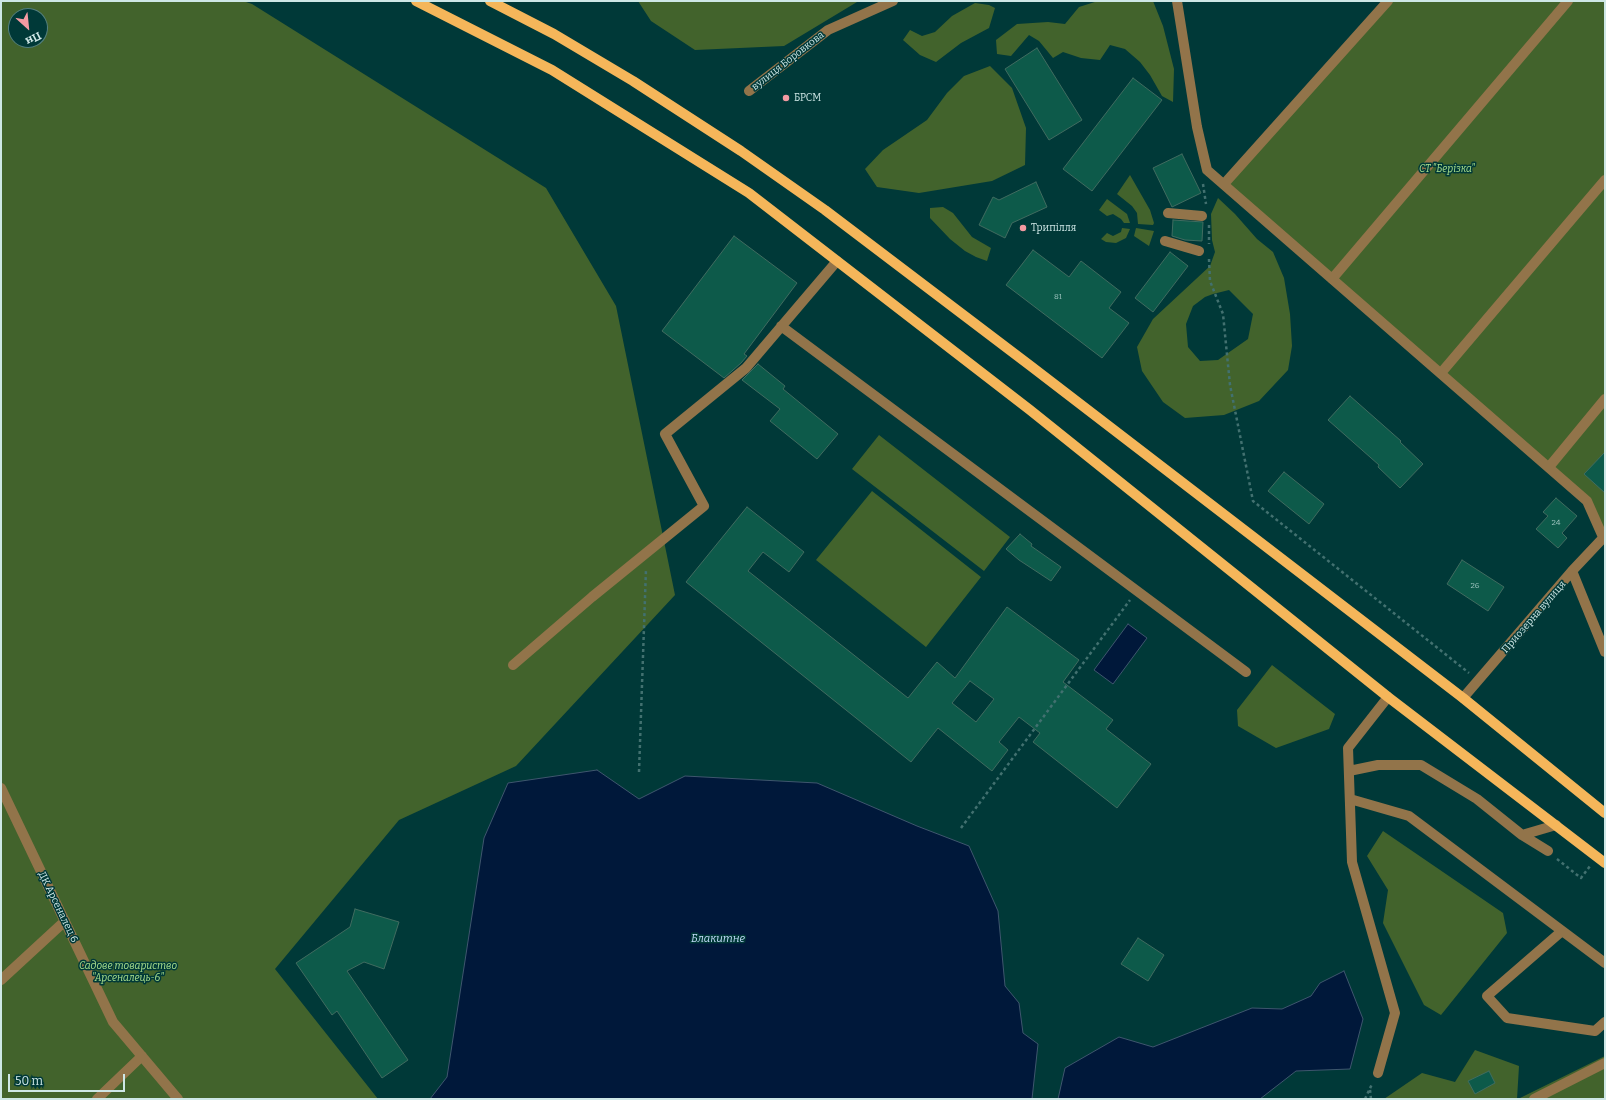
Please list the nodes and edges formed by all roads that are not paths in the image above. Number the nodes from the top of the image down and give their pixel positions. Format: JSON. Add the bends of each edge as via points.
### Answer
{"nodes":[{"id":1,"x":416,"y":1,"type":"edge"},
{"id":2,"x":490,"y":1,"type":"edge"},
{"id":3,"x":893,"y":1,"type":"edge"},
{"id":4,"x":1177,"y":1,"type":"edge"},
{"id":5,"x":1388,"y":1,"type":"edge"},
{"id":6,"x":1568,"y":1,"type":"edge"},
{"id":7,"x":749,"y":91,"type":"dead end"},
{"id":8,"x":1605,"y":180,"type":"edge"},
{"id":9,"x":1224,"y":184,"type":"junction"},
{"id":10,"x":1168,"y":213,"type":"dead end"},
{"id":11,"x":1206,"y":215,"type":"road end"},
{"id":12,"x":1165,"y":241,"type":"dead end"},
{"id":13,"x":1204,"y":250,"type":"road end"},
{"id":14,"x":837,"y":261,"type":"junction"},
{"id":15,"x":1332,"y":279,"type":"junction"},
{"id":16,"x":781,"y":326,"type":"junction"},
{"id":17,"x":1441,"y":373,"type":"junction"},
{"id":18,"x":1605,"y":399,"type":"edge"},
{"id":19,"x":1549,"y":467,"type":"junction"},
{"id":20,"x":1604,"y":536,"type":"edge"},
{"id":21,"x":1572,"y":571,"type":"junction"},
{"id":22,"x":1605,"y":652,"type":"edge"},
{"id":23,"x":514,"y":665,"type":"dead end"},
{"id":24,"x":1246,"y":672,"type":"dead end"},
{"id":25,"x":1388,"y":697,"type":"junction"},
{"id":26,"x":1463,"y":698,"type":"junction"},
{"id":27,"x":1349,"y":771,"type":"junction"},
{"id":28,"x":1,"y":788,"type":"edge"},
{"id":29,"x":1350,"y":799,"type":"junction"},
{"id":30,"x":1605,"y":813,"type":"edge"},
{"id":31,"x":1556,"y":825,"type":"junction"},
{"id":32,"x":1522,"y":835,"type":"junction"},
{"id":33,"x":1548,"y":851,"type":"road end"},
{"id":34,"x":1605,"y":863,"type":"edge"},
{"id":35,"x":65,"y":921,"type":"junction"},
{"id":36,"x":1562,"y":931,"type":"junction"},
{"id":37,"x":1605,"y":963,"type":"edge"},
{"id":38,"x":1,"y":980,"type":"edge"},
{"id":39,"x":1605,"y":1022,"type":"edge"},
{"id":40,"x":142,"y":1056,"type":"junction"},
{"id":41,"x":1605,"y":1063,"type":"edge"},
{"id":42,"x":1378,"y":1073,"type":"road end"},
{"id":43,"x":97,"y":1099,"type":"edge"},
{"id":44,"x":178,"y":1099,"type":"edge"},
{"id":45,"x":1534,"y":1099,"type":"edge"}],
"edges":[{"from":1,"to":14,"type":"main road","via":[[552,70],[749,193]]},
{"from":2,"to":26,"type":"main road","via":[[554,34],[633,81],[741,151],[825,210]]},
{"from":3,"to":7,"type":"street","name":"вулиця Боровкова","via":[[828,30]]},
{"from":4,"to":9,"type":"street","via":[[1197,127],[1207,170]]},
{"from":5,"to":9,"type":"street"},
{"from":6,"to":15,"type":"street"},
{"from":8,"to":17,"type":"street"},
{"from":9,"to":15,"type":"street"},
{"from":10,"to":11,"type":"street"},
{"from":12,"to":13,"type":"street"},
{"from":14,"to":16,"type":"street"},
{"from":14,"to":25,"type":"main road","via":[[1036,414]]},
{"from":15,"to":17,"type":"street"},
{"from":16,"to":23,"type":"street","via":[[746,368],[665,434],[704,506],[592,597]]},
{"from":16,"to":24,"type":"street"},
{"from":17,"to":19,"type":"street"},
{"from":18,"to":19,"type":"street"},
{"from":19,"to":20,"type":"street","via":[[1587,500]]},
{"from":20,"to":21,"type":"street","name":"Приозерна вулиця"},
{"from":21,"to":22,"type":"street"},
{"from":21,"to":26,"type":"street","name":"Приозерна вулиця"},
{"from":25,"to":27,"type":"street","via":[[1348,748]]},
{"from":25,"to":31,"type":"main road"},
{"from":26,"to":30,"type":"main road"},
{"from":27,"to":29,"type":"street"},
{"from":27,"to":32,"type":"street","via":[[1378,765],[1421,765],[1477,799]]},
{"from":28,"to":35,"type":"street","name":"ДК Арсеналец 6"},
{"from":29,"to":36,"type":"street","via":[[1409,816]]},
{"from":29,"to":42,"type":"street","via":[[1352,862],[1395,1013]]},
{"from":31,"to":32,"type":"street"},
{"from":31,"to":34,"type":"main road"},
{"from":32,"to":33,"type":"street"},
{"from":35,"to":38,"type":"street"},
{"from":35,"to":40,"type":"street","name":"ДК Арсеналец 6","via":[[113,1022]]},
{"from":36,"to":37,"type":"street"},
{"from":36,"to":39,"type":"street","via":[[1487,996],[1507,1018],[1595,1031]]},
{"from":40,"to":43,"type":"street"},
{"from":40,"to":44,"type":"street","name":"ДК Арсеналец 6"},
{"from":41,"to":45,"type":"street"}]}
